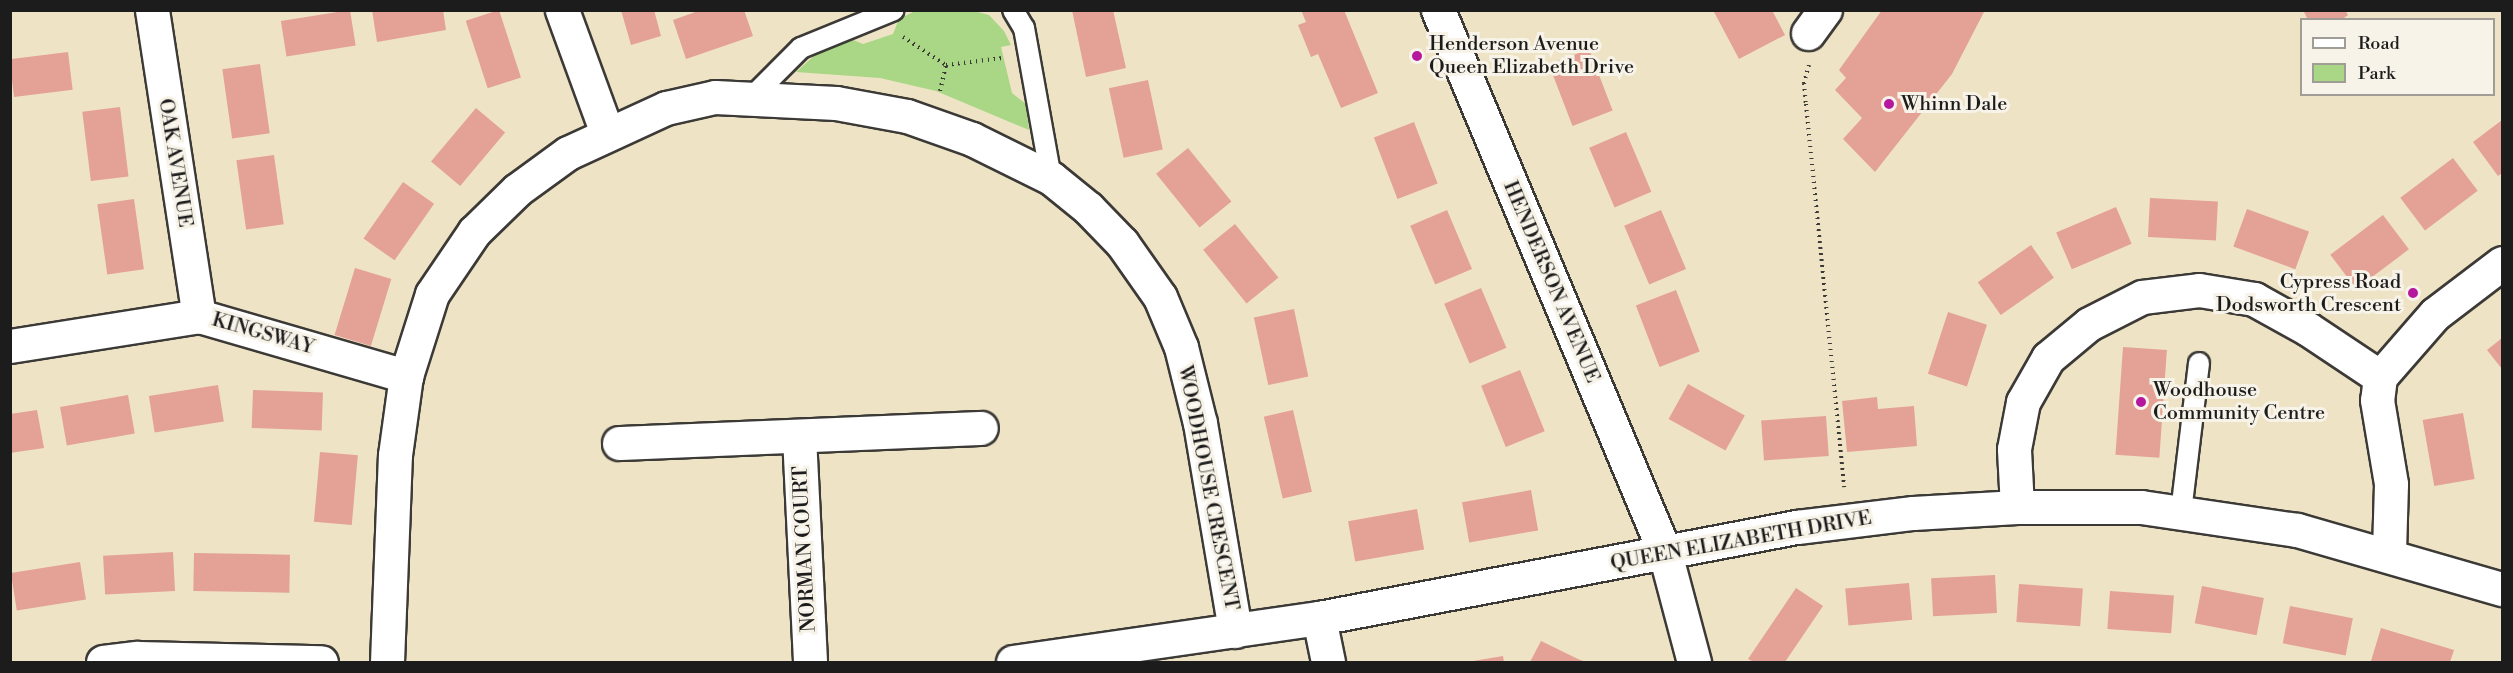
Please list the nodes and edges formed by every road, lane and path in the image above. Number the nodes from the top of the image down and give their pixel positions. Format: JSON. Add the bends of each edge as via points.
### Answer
{"nodes":[{"id":1,"x":152,"y":10,"type":"edge"},
{"id":2,"x":562,"y":10,"type":"edge"},
{"id":3,"x":894,"y":10,"type":"edge"},
{"id":4,"x":1013,"y":10,"type":"edge"},
{"id":5,"x":1438,"y":10,"type":"edge"},
{"id":6,"x":875,"y":18,"type":"junction"},
{"id":7,"x":1817,"y":22,"type":"edge"},
{"id":8,"x":1029,"y":55,"type":"junction"},
{"id":9,"x":753,"y":96,"type":"junction"},
{"id":10,"x":607,"y":133,"type":"junction"},
{"id":11,"x":1051,"y":178,"type":"junction"},
{"id":12,"x":2502,"y":263,"type":"edge"},
{"id":13,"x":199,"y":316,"type":"junction"},
{"id":14,"x":10,"y":346,"type":"edge"},
{"id":15,"x":2199,"y":363,"type":"dead end"},
{"id":16,"x":406,"y":376,"type":"junction"},
{"id":17,"x":2380,"y":377,"type":"junction"},
{"id":18,"x":981,"y":428,"type":"dead end"},
{"id":19,"x":799,"y":436,"type":"junction"},
{"id":20,"x":619,"y":443,"type":"dead end"},
{"id":21,"x":2017,"y":507,"type":"junction"},
{"id":22,"x":2181,"y":512,"type":"junction"},
{"id":23,"x":1848,"y":521,"type":"junction"},
{"id":24,"x":1665,"y":553,"type":"junction"},
{"id":25,"x":2389,"y":554,"type":"junction"},
{"id":26,"x":2502,"y":590,"type":"edge"},
{"id":27,"x":1319,"y":618,"type":"junction"},
{"id":28,"x":1235,"y":631,"type":"junction"},
{"id":29,"x":306,"y":662,"type":"edge"},
{"id":30,"x":103,"y":663,"type":"edge"},
{"id":31,"x":387,"y":663,"type":"edge"},
{"id":32,"x":810,"y":663,"type":"edge"},
{"id":33,"x":1013,"y":663,"type":"edge"},
{"id":34,"x":1328,"y":663,"type":"edge"},
{"id":35,"x":1694,"y":663,"type":"edge"}],
"edges":[{"from":1,"to":13,"type":"street","name":"OAK AVENUE"},
{"from":2,"to":10,"type":"street"},
{"from":3,"to":6,"type":"lane"},
{"from":4,"to":8,"type":"lane","via":[[1023,28]]},
{"from":5,"to":24,"type":"street","name":"HENDERSON AVENUE"},
{"from":6,"to":8,"type":"path","via":[[946,65]]},
{"from":6,"to":9,"type":"lane","via":[[801,48]]},
{"from":7,"to":23,"type":"path","via":[[1820,45],[1810,63],[1805,94]]},
{"from":8,"to":11,"type":"lane"},
{"from":9,"to":10,"type":"street","name":"WOODHOUSE CRESCENT","via":[[714,97],[666,108]]},
{"from":9,"to":11,"type":"street","name":"WOODHOUSE CRESCENT","via":[[836,103],[907,116],[972,139]]},
{"from":10,"to":16,"type":"street","name":"WOODHOUSE CRESCENT","via":[[568,153],[517,190],[474,232],[432,294]]},
{"from":11,"to":28,"type":"street","name":"WOODHOUSE CRESCENT","via":[[1122,243],[1160,297],[1181,347],[1200,423]]},
{"from":12,"to":17,"type":"street","via":[[2435,314]]},
{"from":13,"to":14,"type":"street","name":"KINGSWAY"},
{"from":13,"to":16,"type":"street","name":"KINGSWAY"},
{"from":15,"to":22,"type":"lane"},
{"from":16,"to":31,"type":"street","name":"WOODHOUSE CRESCENT","via":[[395,455]]},
{"from":17,"to":21,"type":"street","via":[[2254,299],[2199,290],[2142,297],[2089,324],[2048,358],[2023,402],[2014,449]]},
{"from":17,"to":25,"type":"street","via":[[2377,400],[2391,484]]},
{"from":18,"to":19,"type":"street"},
{"from":19,"to":20,"type":"street"},
{"from":19,"to":32,"type":"street","name":"NORMAN COURT"},
{"from":21,"to":22,"type":"street","name":"QUEEN ELIZABETH DRIVE","via":[[2141,507]]},
{"from":21,"to":23,"type":"street","name":"QUEEN ELIZABETH DRIVE"},
{"from":22,"to":25,"type":"street","name":"QUEEN ELIZABETH DRIVE","via":[[2297,530]]},
{"from":23,"to":24,"type":"street","name":"QUEEN ELIZABETH DRIVE"},
{"from":24,"to":27,"type":"street","name":"QUEEN ELIZABETH DRIVE"},
{"from":24,"to":35,"type":"street","name":"HENDERSON AVENUE"},
{"from":25,"to":26,"type":"street","name":"QUEEN ELIZABETH DRIVE"},
{"from":27,"to":28,"type":"street","name":"QUEEN ELIZABETH DRIVE"},
{"from":27,"to":34,"type":"street"},
{"from":28,"to":33,"type":"street","name":"QUEEN ELIZABETH DRIVE"},
{"from":29,"to":30,"type":"street","via":[[138,658]]}]}
